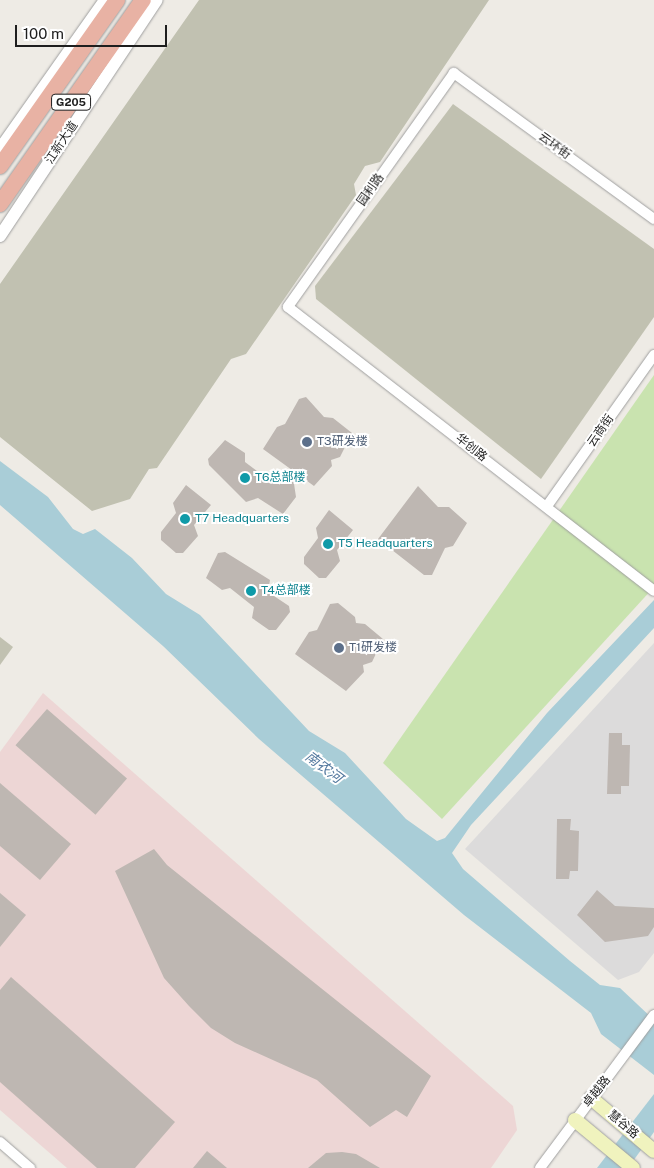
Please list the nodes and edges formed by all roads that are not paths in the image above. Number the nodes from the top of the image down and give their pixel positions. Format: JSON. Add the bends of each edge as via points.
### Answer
{"nodes":[{"id":1,"x":105,"y":0,"type":"edge"},
{"id":2,"x":117,"y":0,"type":"edge"},
{"id":3,"x":143,"y":0,"type":"edge"},
{"id":4,"x":157,"y":0,"type":"edge"},
{"id":5,"x":454,"y":73,"type":"joint"},
{"id":6,"x":0,"y":149,"type":"edge"},
{"id":7,"x":0,"y":166,"type":"edge"},
{"id":8,"x":0,"y":204,"type":"edge"},
{"id":9,"x":654,"y":219,"type":"edge"},
{"id":10,"x":0,"y":236,"type":"edge"},
{"id":11,"x":288,"y":307,"type":"joint"},
{"id":12,"x":654,"y":355,"type":"edge"},
{"id":13,"x":547,"y":506,"type":"junction"},
{"id":14,"x":654,"y":591,"type":"edge"},
{"id":15,"x":654,"y":1015,"type":"edge"},
{"id":16,"x":591,"y":1098,"type":"junction"},
{"id":17,"x":575,"y":1120,"type":"junction"},
{"id":18,"x":0,"y":1142,"type":"edge"},
{"id":19,"x":654,"y":1151,"type":"edge"},
{"id":20,"x":30,"y":1168,"type":"edge"},
{"id":21,"x":540,"y":1168,"type":"edge"},
{"id":22,"x":632,"y":1168,"type":"edge"}],
"edges":[{"from":1,"to":6,"type":"street"},
{"from":2,"to":7,"type":"highway","number":"G205"},
{"from":3,"to":8,"type":"highway","name":"江新大道","number":"G205"},
{"from":4,"to":10,"type":"street","name":"江新大道"},
{"from":5,"to":9,"type":"street","name":"云环街"},
{"from":5,"to":11,"type":"street","name":"园利路"},
{"from":11,"to":13,"type":"street","name":"华创路"},
{"from":12,"to":13,"type":"street","name":"云商街"},
{"from":13,"to":14,"type":"street","name":"华创路"},
{"from":15,"to":16,"type":"street","name":"卓越路"},
{"from":16,"to":17,"type":"street","name":"卓越路"},
{"from":16,"to":19,"type":"main road","name":"慧谷路"},
{"from":17,"to":21,"type":"street","name":"卓越路"},
{"from":17,"to":22,"type":"main road"},
{"from":18,"to":20,"type":"street"}]}
